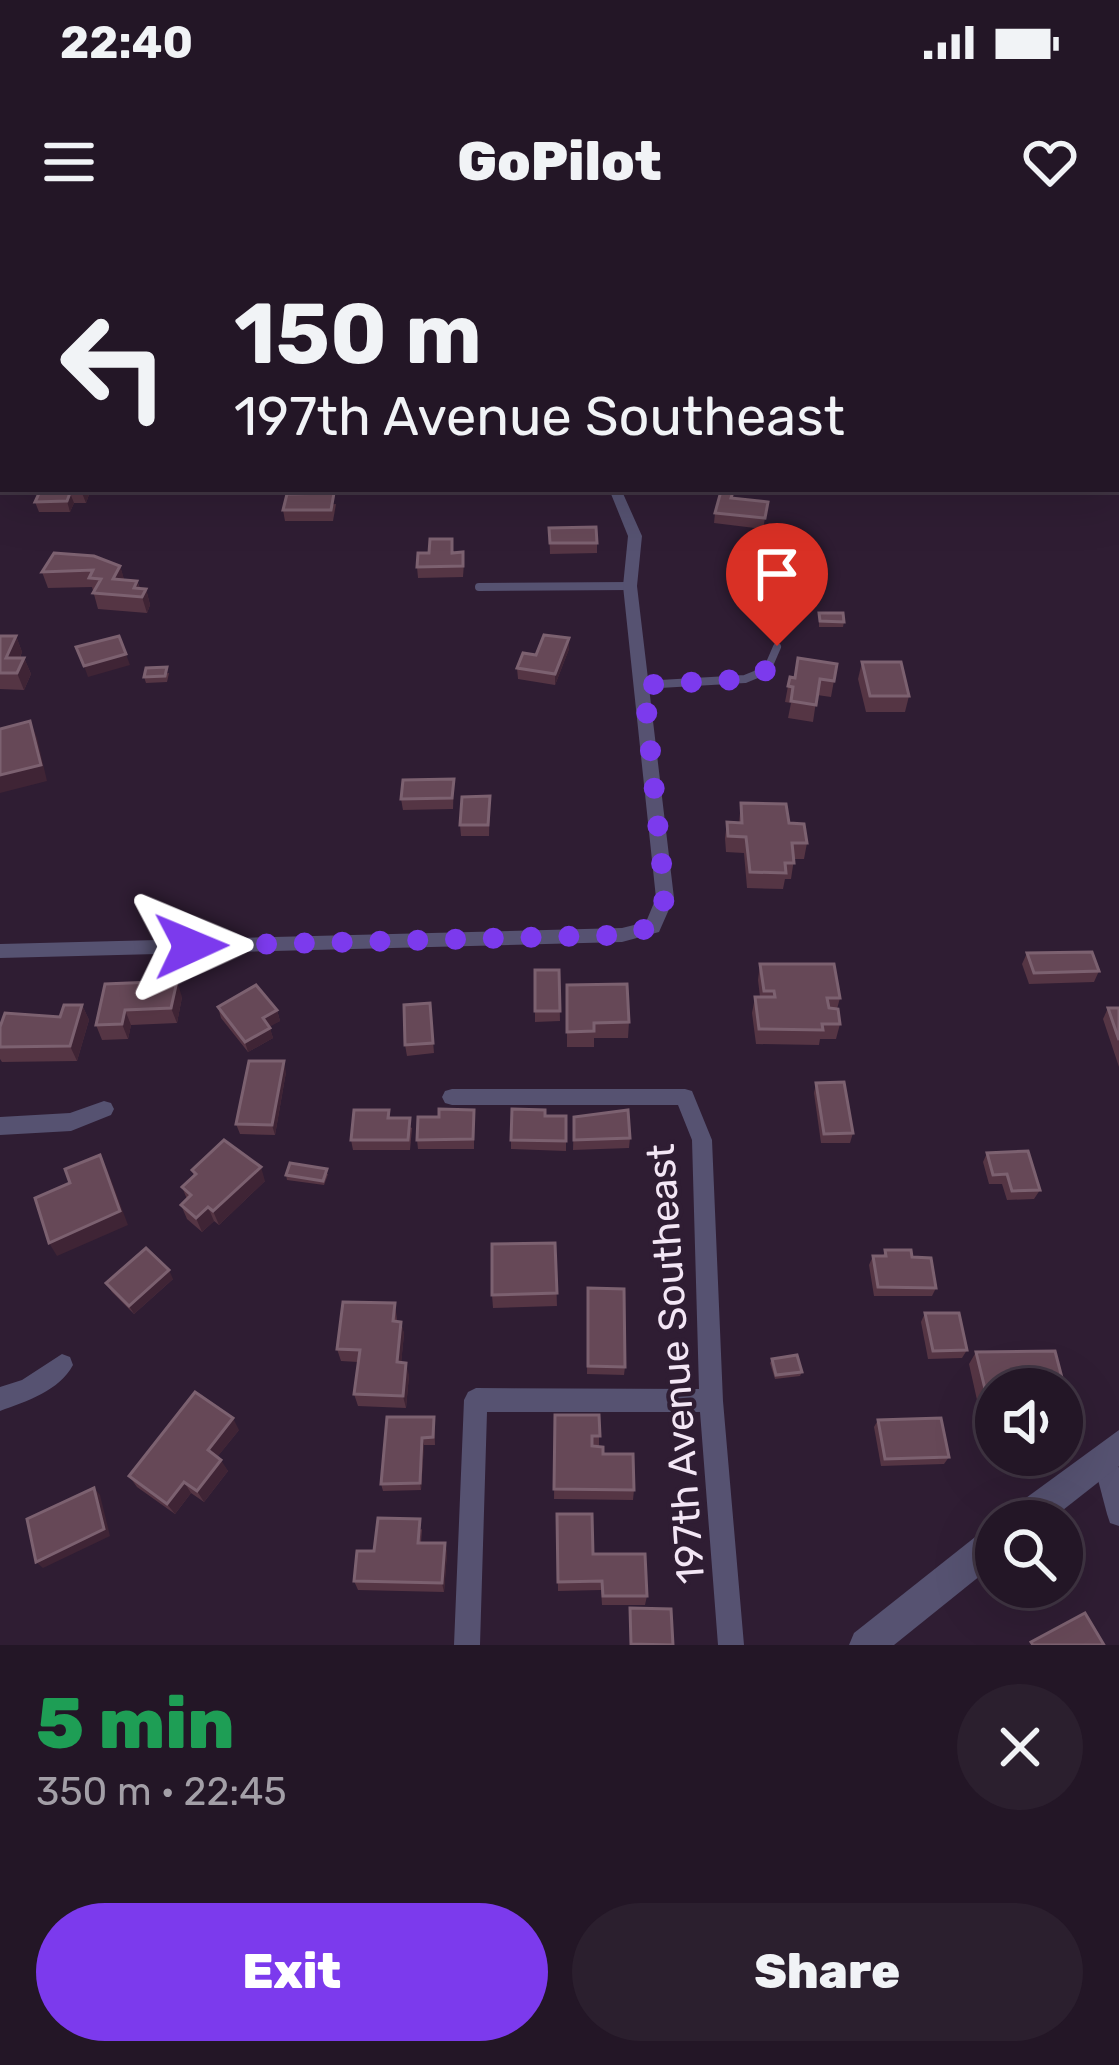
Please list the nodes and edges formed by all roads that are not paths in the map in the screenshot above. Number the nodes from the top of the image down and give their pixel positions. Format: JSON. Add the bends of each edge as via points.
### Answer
{"nodes":[{"id":1,"x":616,"y":492,"type":"edge"},
{"id":2,"x":630,"y":586,"type":"junction"},
{"id":3,"x":479,"y":587,"type":"dead end"},
{"id":4,"x":777,"y":646,"type":"dead end"},
{"id":5,"x":644,"y":685,"type":"junction"},
{"id":6,"x":0,"y":951,"type":"edge"},
{"id":7,"x":452,"y":1097,"type":"dead end"},
{"id":8,"x":104,"y":1108,"type":"dead end"},
{"id":9,"x":0,"y":1126,"type":"edge"},
{"id":10,"x":62,"y":1365,"type":"dead end"},
{"id":11,"x":0,"y":1399,"type":"edge"},
{"id":12,"x":711,"y":1401,"type":"junction"},
{"id":13,"x":1111,"y":1451,"type":"edge"},
{"id":14,"x":1049,"y":1500,"type":"edge"},
{"id":15,"x":1119,"y":1514,"type":"edge"},
{"id":16,"x":975,"y":1559,"type":"edge"},
{"id":17,"x":466,"y":1645,"type":"edge"},
{"id":18,"x":730,"y":1645,"type":"edge"},
{"id":19,"x":866,"y":1645,"type":"edge"}],
"edges":[{"from":1,"to":2,"type":"street","via":[[635,536]]},
{"from":2,"to":3,"type":"lane"},
{"from":2,"to":5,"type":"street"},
{"from":4,"to":5,"type":"lane","via":[[767,670],[745,679]]},
{"from":5,"to":6,"type":"street","via":[[665,898],[653,927],[622,935]]},
{"from":7,"to":12,"type":"street","name":"197th Avenue Southeast","via":[[685,1096],[702,1140]]},
{"from":8,"to":9,"type":"street","via":[[70,1122]]},
{"from":10,"to":11,"type":"street"},
{"from":12,"to":17,"type":"street","via":[[476,1400]]},
{"from":12,"to":18,"type":"street","name":"197th Avenue Southeast"},
{"from":13,"to":14,"type":"street"},
{"from":13,"to":15,"type":"street"},
{"from":16,"to":19,"type":"street"}]}
